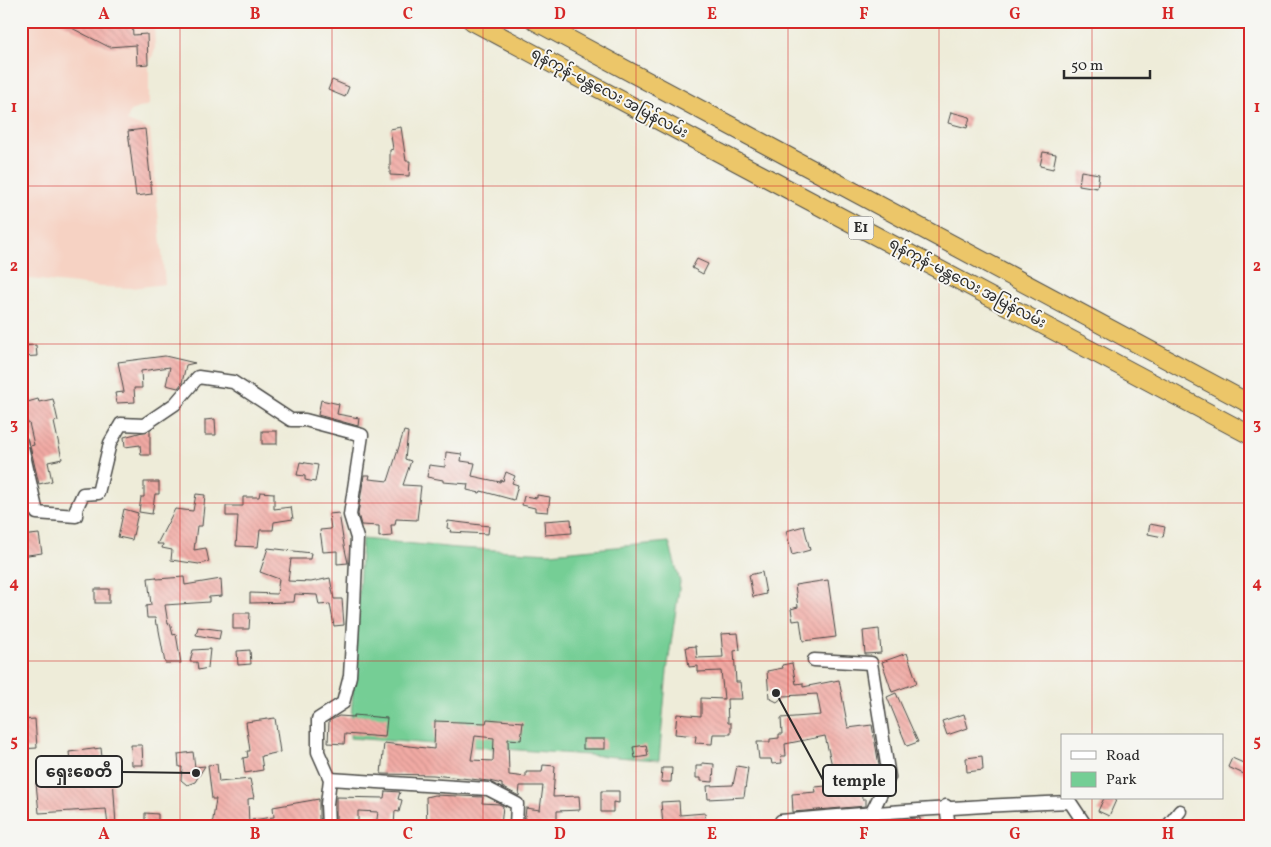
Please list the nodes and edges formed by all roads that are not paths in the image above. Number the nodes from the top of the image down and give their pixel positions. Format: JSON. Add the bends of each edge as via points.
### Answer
{"nodes":[{"id":1,"x":472,"y":21,"type":"edge"},
{"id":2,"x":535,"y":21,"type":"edge"},
{"id":3,"x":1250,"y":404,"type":"edge"},
{"id":4,"x":1250,"y":435,"type":"edge"},
{"id":5,"x":21,"y":442,"type":"edge"},
{"id":6,"x":814,"y":660,"type":"dead end"},
{"id":7,"x":330,"y":779,"type":"junction"},
{"id":8,"x":946,"y":806,"type":"junction"},
{"id":9,"x":1180,"y":811,"type":"dead end"},
{"id":10,"x":872,"y":812,"type":"junction"},
{"id":11,"x":328,"y":826,"type":"edge"},
{"id":12,"x":516,"y":826,"type":"edge"},
{"id":13,"x":781,"y":826,"type":"edge"},
{"id":14,"x":949,"y":826,"type":"edge"},
{"id":15,"x":1086,"y":826,"type":"edge"},
{"id":16,"x":1168,"y":826,"type":"edge"}],
"edges":[{"from":1,"to":4,"type":"highway","name":"ရန်ကုန်-မန္တလေး အမြန်လမ်း","number":"E1"},
{"from":2,"to":3,"type":"highway","name":"ရန်ကုန်-မန္တလေး အမြန်လမ်း","number":"E1"},
{"from":5,"to":7,"type":"street","via":[[37,513],[76,516],[83,494],[98,493],[110,443],[121,424],[144,424],[175,404],[198,377],[233,382],[291,420],[305,420],[362,434],[350,515],[356,538],[350,676],[343,703],[318,719],[318,752]]},
{"from":6,"to":10,"type":"street","via":[[871,663],[889,777]]},
{"from":7,"to":11,"type":"street"},
{"from":7,"to":12,"type":"street","via":[[488,789],[517,804]]},
{"from":8,"to":10,"type":"street"},
{"from":8,"to":14,"type":"street"},
{"from":8,"to":15,"type":"street","via":[[1070,802]]},
{"from":9,"to":16,"type":"street"},
{"from":10,"to":13,"type":"street","via":[[781,821]]}]}
